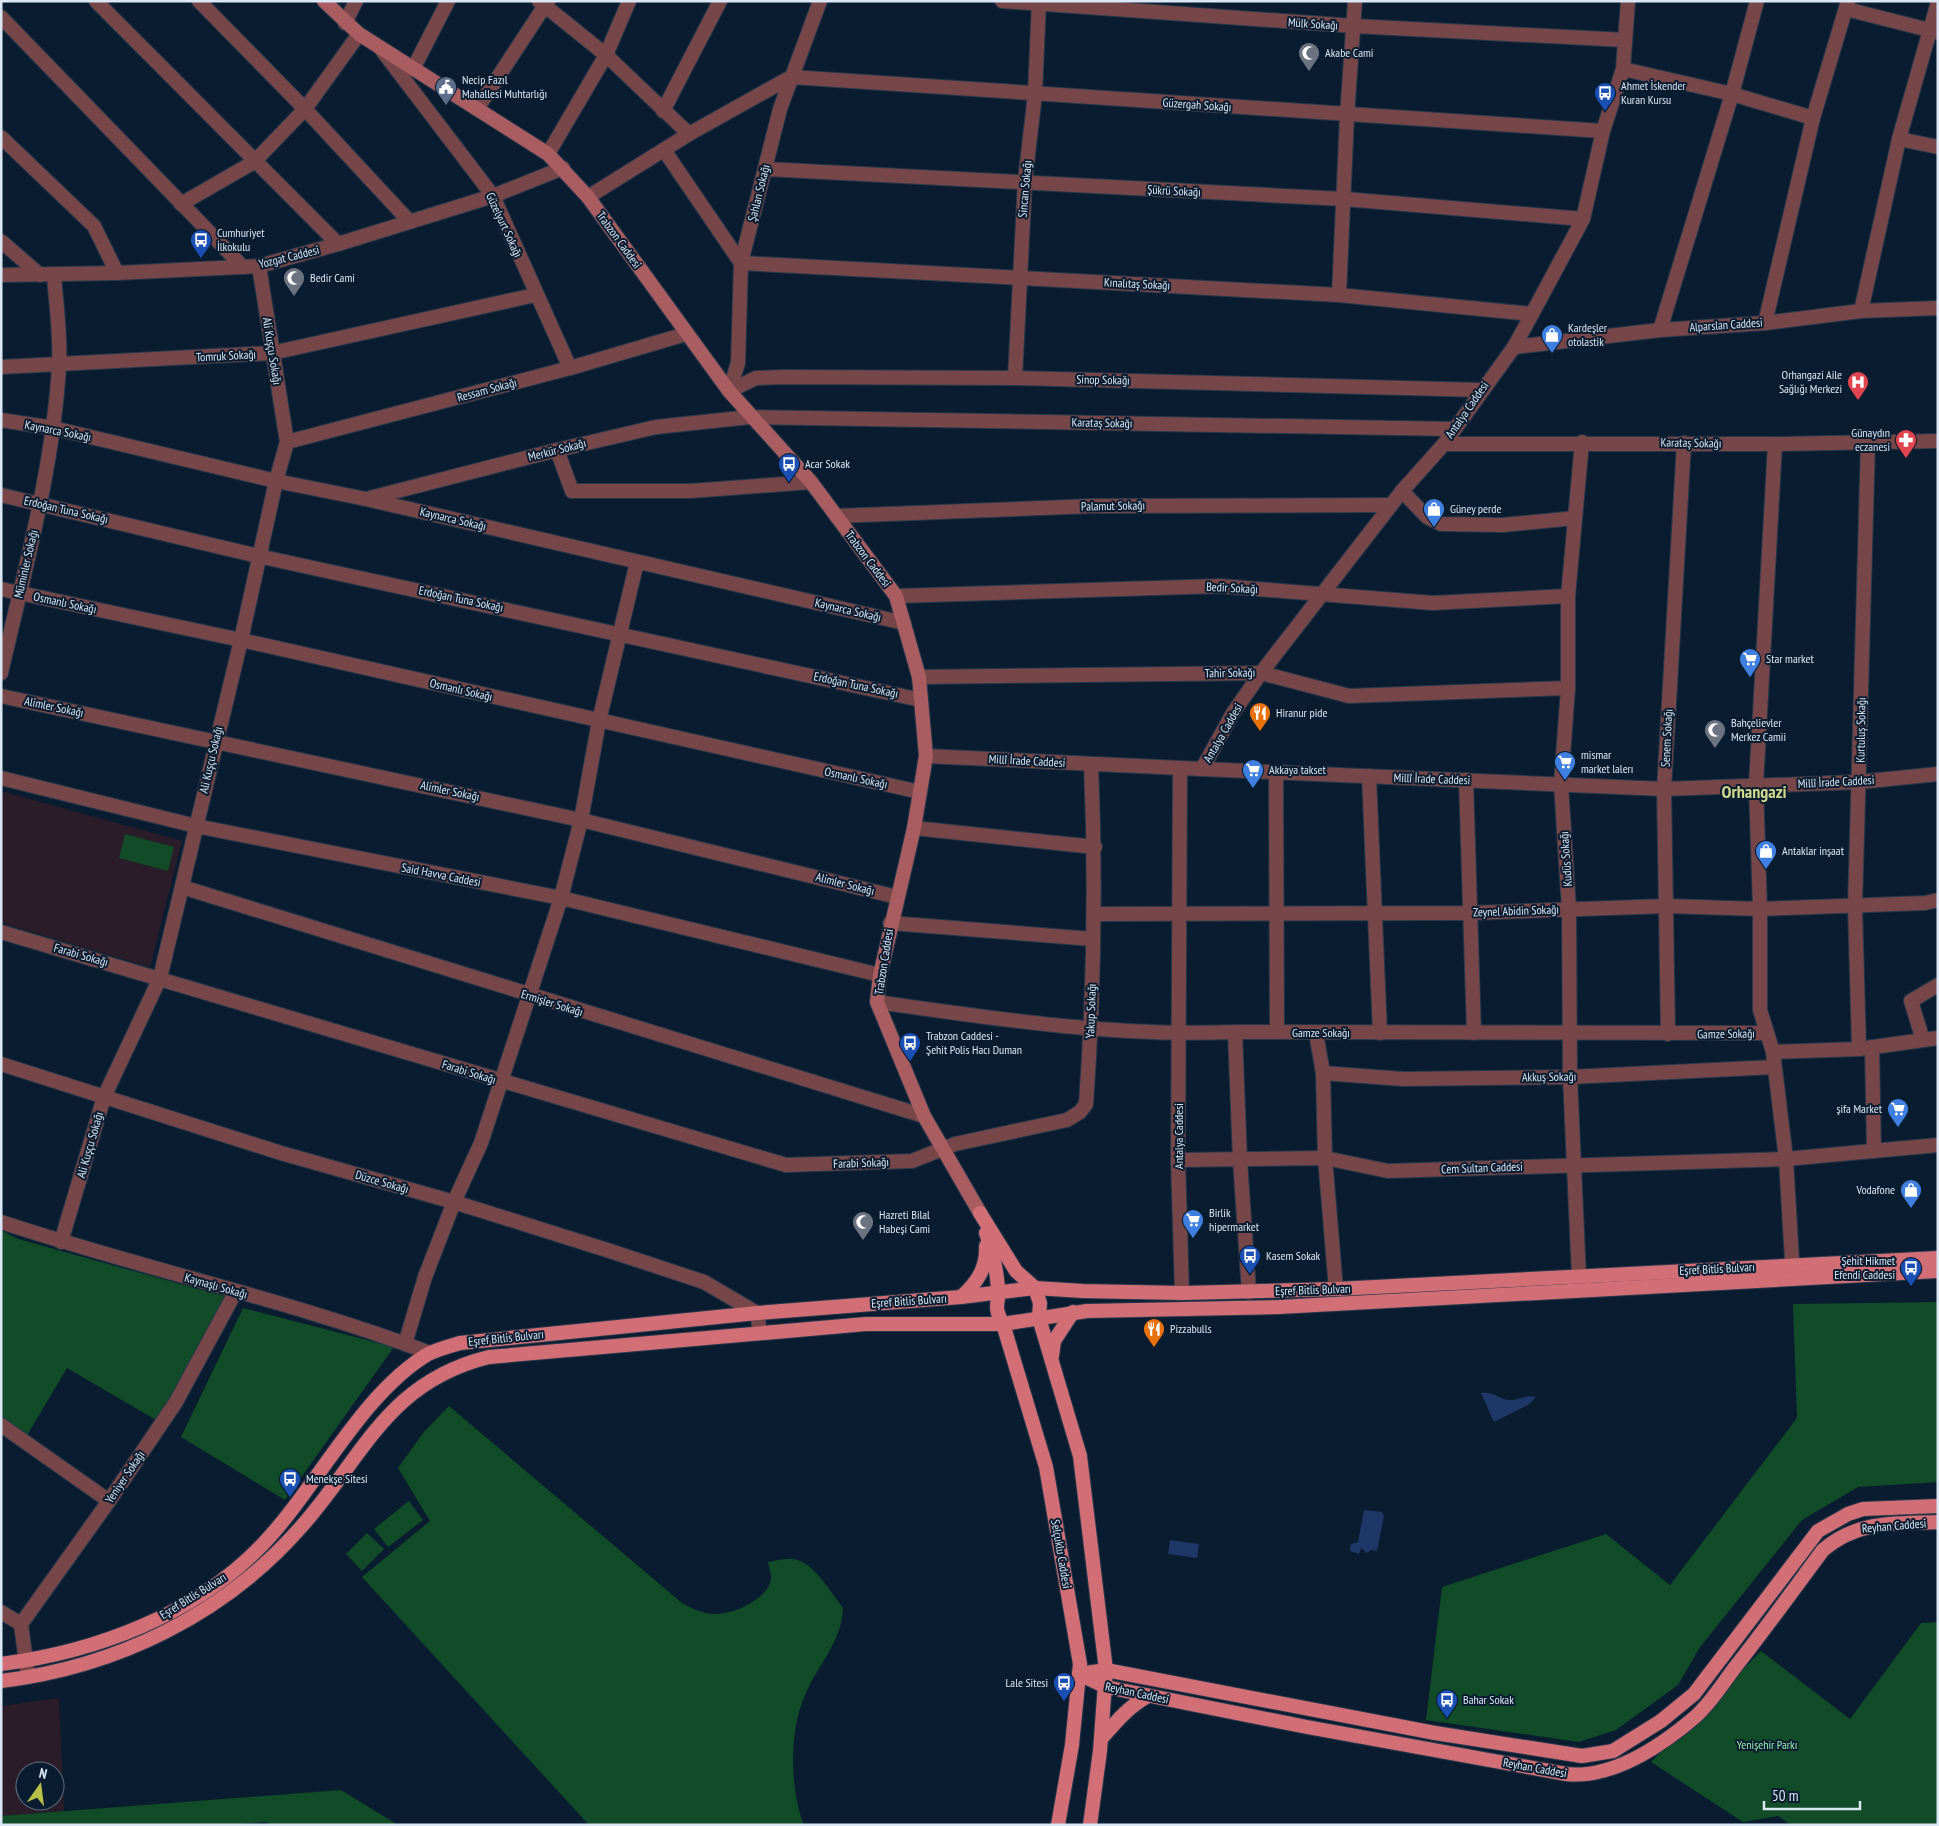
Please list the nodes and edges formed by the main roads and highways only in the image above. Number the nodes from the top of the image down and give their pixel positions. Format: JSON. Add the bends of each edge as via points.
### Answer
{"nodes":[{"id":1,"x":324,"y":1,"type":"edge"},
{"id":2,"x":980,"y":1213,"type":"junction"},
{"id":3,"x":1938,"y":1258,"type":"edge"},
{"id":4,"x":1938,"y":1271,"type":"edge"},
{"id":5,"x":1035,"y":1288,"type":"junction"},
{"id":6,"x":998,"y":1291,"type":"junction"},
{"id":7,"x":961,"y":1297,"type":"junction"},
{"id":8,"x":1073,"y":1312,"type":"junction"},
{"id":9,"x":1039,"y":1318,"type":"junction"},
{"id":10,"x":1003,"y":1324,"type":"junction"},
{"id":11,"x":1052,"y":1359,"type":"junction"},
{"id":12,"x":1938,"y":1506,"type":"edge"},
{"id":13,"x":1938,"y":1522,"type":"edge"},
{"id":14,"x":1,"y":1664,"type":"edge"},
{"id":15,"x":1106,"y":1670,"type":"junction"},
{"id":16,"x":1079,"y":1674,"type":"junction"},
{"id":17,"x":1,"y":1680,"type":"edge"},
{"id":18,"x":1106,"y":1687,"type":"junction"},
{"id":19,"x":1148,"y":1696,"type":"junction"},
{"id":20,"x":1101,"y":1739,"type":"junction"},
{"id":21,"x":1058,"y":1825,"type":"edge"},
{"id":22,"x":1090,"y":1825,"type":"edge"}],
"edges":[{"from":1,"to":2,"type":"main road","name":"Trabzon Caddesi","via":[[359,34],[548,154],[563,168],[588,197],[729,391],[811,482],[896,596],[919,677],[926,756],[914,828],[890,923],[877,1002],[924,1116]]},
{"from":2,"to":5,"type":"main road","name":"Trabzon Caddesi","via":[[1016,1271]]},
{"from":2,"to":6,"type":"main road","name":"Selçuklu Caddesi","via":[[990,1244]]},
{"from":2,"to":7,"type":"main road","via":[[986,1239],[986,1259],[980,1275]]},
{"from":3,"to":5,"type":"main road","name":"Eşref Bitlis Bulvarı","via":[[1249,1292],[1182,1294]]},
{"from":4,"to":8,"type":"main road","name":"Eşref Bitlis Bulvarı","via":[[1279,1307]]},
{"from":5,"to":6,"type":"main road","name":"Eşref Bitlis Bulvarı"},
{"from":5,"to":9,"type":"main road","via":[[1040,1303]]},
{"from":6,"to":7,"type":"main road","name":"Eşref Bitlis Bulvarı"},
{"from":6,"to":10,"type":"main road","name":"Selçuklu Caddesi","via":[[995,1304]]},
{"from":7,"to":14,"type":"main road","name":"Eşref Bitlis Bulvarı","via":[[757,1312],[460,1343],[430,1353],[399,1377],[376,1401],[262,1545],[217,1582],[180,1606],[105,1640],[72,1652]]},
{"from":8,"to":9,"type":"main road","name":"Eşref Bitlis Bulvarı"},
{"from":8,"to":11,"type":"main road","via":[[1054,1341]]},
{"from":9,"to":10,"type":"main road","name":"Eşref Bitlis Bulvarı"},
{"from":9,"to":11,"type":"main road"},
{"from":10,"to":16,"type":"main road","name":"Selçuklu Caddesi","via":[[1046,1466],[1080,1664]]},
{"from":10,"to":17,"type":"main road","name":"Eşref Bitlis Bulvarı","via":[[866,1324],[518,1353],[451,1368],[422,1385],[391,1412],[302,1526],[271,1560],[246,1581],[193,1617],[139,1644],[77,1666]]},
{"from":11,"to":15,"type":"main road","via":[[1080,1456]]},
{"from":12,"to":15,"type":"main road","name":"Reyhan Caddesi","via":[[1863,1510],[1848,1514],[1818,1531],[1694,1694],[1635,1739],[1613,1751],[1597,1755],[1582,1756],[1436,1732]]},
{"from":13,"to":19,"type":"main road","name":"Reyhan Caddesi","via":[[1864,1527],[1837,1538],[1823,1550],[1696,1716],[1625,1764],[1600,1773],[1566,1774]]},
{"from":15,"to":16,"type":"main road","name":"Reyhan Caddesi"},
{"from":15,"to":18,"type":"main road"},
{"from":16,"to":18,"type":"main road","name":"Reyhan Caddesi"},
{"from":16,"to":21,"type":"main road","name":"Selçuklu Caddesi","via":[[1072,1745]]},
{"from":18,"to":19,"type":"main road","name":"Reyhan Caddesi"},
{"from":18,"to":20,"type":"main road"},
{"from":19,"to":20,"type":"main road","via":[[1118,1719]]},
{"from":20,"to":22,"type":"main road"}]}
